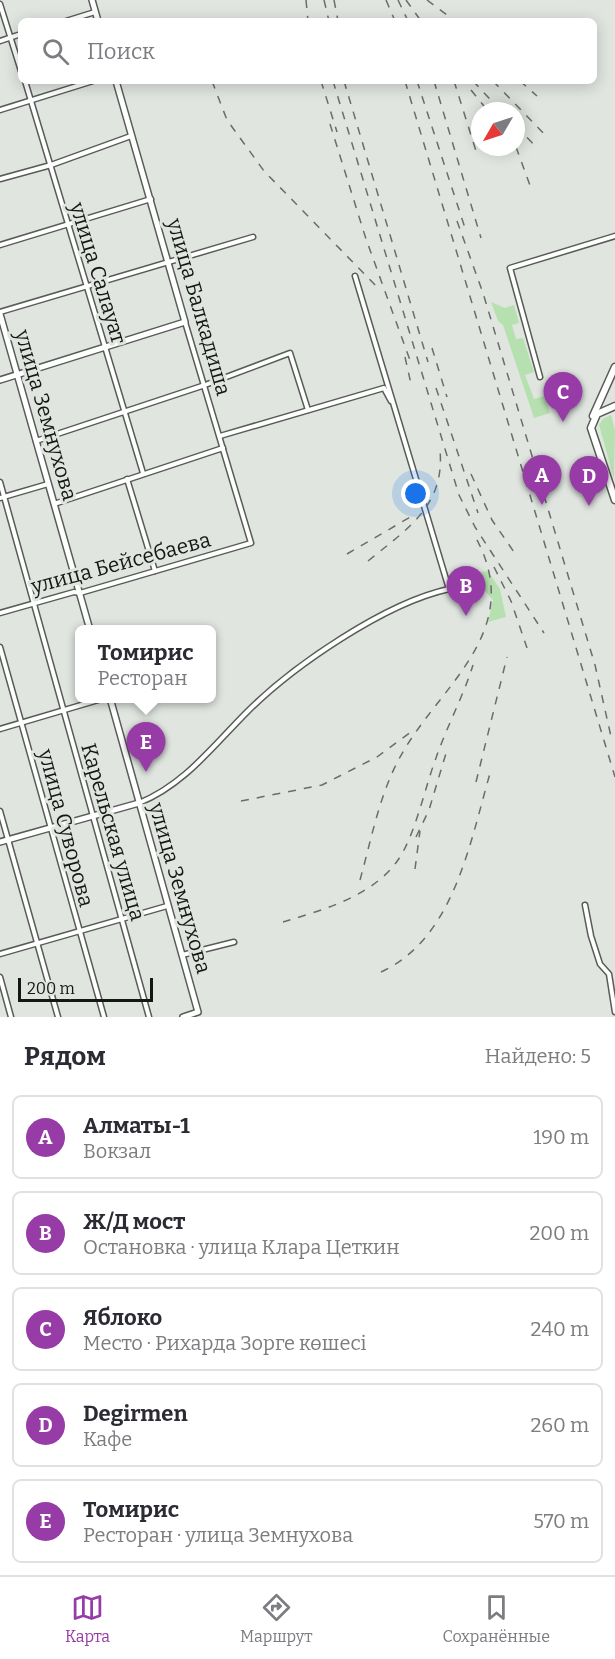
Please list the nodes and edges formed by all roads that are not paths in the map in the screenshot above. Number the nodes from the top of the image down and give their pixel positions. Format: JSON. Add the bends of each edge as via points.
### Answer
{"nodes":[{"id":1,"x":92,"y":0,"type":"edge"},
{"id":2,"x":0,"y":4,"type":"edge"},
{"id":3,"x":95,"y":12,"type":"junction"},
{"id":4,"x":76,"y":18,"type":"edge"},
{"id":5,"x":97,"y":18,"type":"edge"},
{"id":6,"x":18,"y":35,"type":"edge"},
{"id":7,"x":9,"y":38,"type":"junction"},
{"id":8,"x":0,"y":41,"type":"edge"},
{"id":9,"x":18,"y":62,"type":"edge"},
{"id":10,"x":26,"y":84,"type":"edge"},
{"id":11,"x":84,"y":84,"type":"edge"},
{"id":12,"x":117,"y":84,"type":"edge"},
{"id":13,"x":32,"y":101,"type":"junction"},
{"id":14,"x":0,"y":110,"type":"edge"},
{"id":15,"x":131,"y":136,"type":"junction"},
{"id":16,"x":51,"y":165,"type":"junction"},
{"id":17,"x":0,"y":179,"type":"edge"},
{"id":18,"x":151,"y":199,"type":"junction"},
{"id":19,"x":66,"y":225,"type":"junction"},
{"id":20,"x":615,"y":236,"type":"edge"},
{"id":21,"x":253,"y":237,"type":"dead end"},
{"id":22,"x":0,"y":245,"type":"edge"},
{"id":23,"x":168,"y":261,"type":"junction"},
{"id":24,"x":355,"y":276,"type":"dead end"},
{"id":25,"x":86,"y":285,"type":"junction"},
{"id":26,"x":0,"y":313,"type":"edge"},
{"id":27,"x":185,"y":322,"type":"junction"},
{"id":28,"x":106,"y":346,"type":"junction"},
{"id":29,"x":615,"y":368,"type":"edge"},
{"id":30,"x":17,"y":374,"type":"junction"},
{"id":31,"x":540,"y":377,"type":"dead end"},
{"id":32,"x":615,"y":377,"type":"edge"},
{"id":33,"x":0,"y":380,"type":"edge"},
{"id":34,"x":615,"y":385,"type":"edge"},
{"id":35,"x":205,"y":386,"type":"junction"},
{"id":36,"x":605,"y":389,"type":"junction"},
{"id":37,"x":615,"y":406,"type":"edge"},
{"id":38,"x":395,"y":407,"type":"junction"},
{"id":39,"x":308,"y":410,"type":"junction"},
{"id":40,"x":124,"y":412,"type":"junction"},
{"id":41,"x":591,"y":429,"type":"junction"},
{"id":42,"x":220,"y":436,"type":"junction"},
{"id":43,"x":36,"y":441,"type":"junction"},
{"id":44,"x":223,"y":448,"type":"junction"},
{"id":45,"x":143,"y":474,"type":"junction"},
{"id":46,"x":127,"y":479,"type":"junction"},
{"id":47,"x":0,"y":482,"type":"edge"},
{"id":48,"x":48,"y":484,"type":"junction"},
{"id":49,"x":2,"y":498,"type":"edge"},
{"id":50,"x":615,"y":500,"type":"edge"},
{"id":51,"x":54,"y":504,"type":"junction"},
{"id":52,"x":251,"y":543,"type":"joint"},
{"id":53,"x":155,"y":571,"type":"junction"},
{"id":54,"x":449,"y":589,"type":"junction"},
{"id":55,"x":80,"y":593,"type":"junction"},
{"id":56,"x":466,"y":600,"type":"dead end"},
{"id":57,"x":34,"y":603,"type":"junction"},
{"id":58,"x":0,"y":613,"type":"edge"},
{"id":59,"x":89,"y":625,"type":"edge"},
{"id":60,"x":0,"y":647,"type":"edge"},
{"id":61,"x":90,"y":703,"type":"edge"},
{"id":62,"x":111,"y":703,"type":"edge"},
{"id":63,"x":63,"y":710,"type":"junction"},
{"id":64,"x":22,"y":723,"type":"junction"},
{"id":65,"x":0,"y":729,"type":"edge"},
{"id":66,"x":139,"y":803,"type":"junction"},
{"id":67,"x":0,"y":811,"type":"edge"},
{"id":68,"x":93,"y":816,"type":"junction"},
{"id":69,"x":51,"y":827,"type":"junction"},
{"id":70,"x":9,"y":839,"type":"junction"},
{"id":71,"x":0,"y":842,"type":"edge"},
{"id":72,"x":585,"y":905,"type":"dead end"},
{"id":73,"x":167,"y":906,"type":"junction"},
{"id":74,"x":123,"y":920,"type":"junction"},
{"id":75,"x":79,"y":933,"type":"junction"},
{"id":76,"x":234,"y":942,"type":"dead end"},
{"id":77,"x":37,"y":943,"type":"junction"},
{"id":78,"x":0,"y":954,"type":"edge"},
{"id":79,"x":181,"y":955,"type":"junction"},
{"id":80,"x":0,"y":977,"type":"edge"},
{"id":81,"x":615,"y":1012,"type":"edge"},
{"id":82,"x":198,"y":1015,"type":"edge"},
{"id":83,"x":11,"y":1017,"type":"edge"},
{"id":84,"x":58,"y":1017,"type":"edge"},
{"id":85,"x":104,"y":1017,"type":"edge"},
{"id":86,"x":149,"y":1017,"type":"edge"},
{"id":87,"x":183,"y":1017,"type":"edge"}],
"edges":[{"from":1,"to":3,"type":"street"},
{"from":2,"to":7,"type":"street"},
{"from":3,"to":4,"type":"street"},
{"from":3,"to":5,"type":"street"},
{"from":6,"to":7,"type":"street"},
{"from":7,"to":8,"type":"street"},
{"from":7,"to":9,"type":"street"},
{"from":10,"to":13,"type":"street","name":"улица Салауат"},
{"from":11,"to":13,"type":"street"},
{"from":12,"to":15,"type":"street","name":"улица Балкадиша"},
{"from":13,"to":14,"type":"street"},
{"from":13,"to":16,"type":"street","name":"улица Салауат"},
{"from":15,"to":16,"type":"street"},
{"from":15,"to":18,"type":"street","name":"улица Балкадиша"},
{"from":16,"to":17,"type":"street"},
{"from":16,"to":19,"type":"street","name":"улица Салауат"},
{"from":18,"to":19,"type":"street"},
{"from":18,"to":23,"type":"street","name":"улица Балкадиша"},
{"from":19,"to":22,"type":"street"},
{"from":19,"to":25,"type":"street","name":"улица Салауат"},
{"from":20,"to":31,"type":"street","via":[[513,265],[509,273]]},
{"from":21,"to":23,"type":"street"},
{"from":23,"to":25,"type":"street"},
{"from":23,"to":27,"type":"street","name":"улица Балкадиша"},
{"from":24,"to":38,"type":"street"},
{"from":25,"to":26,"type":"street"},
{"from":25,"to":28,"type":"street","name":"улица Салауат"},
{"from":26,"to":30,"type":"street","name":"улица Земнухова"},
{"from":27,"to":28,"type":"street"},
{"from":27,"to":35,"type":"street","name":"улица Балкадиша"},
{"from":28,"to":30,"type":"street"},
{"from":28,"to":40,"type":"street","name":"улица Салауат"},
{"from":29,"to":32,"type":"main road"},
{"from":29,"to":36,"type":"main road"},
{"from":30,"to":33,"type":"street"},
{"from":30,"to":43,"type":"street","name":"улица Земнухова"},
{"from":34,"to":36,"type":"main road"},
{"from":35,"to":39,"type":"street","via":[[290,353]]},
{"from":35,"to":40,"type":"street"},
{"from":35,"to":42,"type":"street","name":"улица Балкадиша"},
{"from":36,"to":41,"type":"main road","via":[[591,419]]},
{"from":37,"to":41,"type":"main road","via":[[597,414]]},
{"from":38,"to":39,"type":"street","via":[[384,388]]},
{"from":38,"to":54,"type":"street"},
{"from":39,"to":42,"type":"street"},
{"from":40,"to":43,"type":"street"},
{"from":40,"to":45,"type":"street","name":"улица Салауат"},
{"from":41,"to":50,"type":"main road"},
{"from":42,"to":44,"type":"street","name":"улица Балкадиша"},
{"from":43,"to":48,"type":"street","name":"улица Земнухова"},
{"from":44,"to":45,"type":"street"},
{"from":44,"to":52,"type":"street","name":"улица Балкадиша"},
{"from":45,"to":46,"type":"street"},
{"from":46,"to":51,"type":"street"},
{"from":46,"to":53,"type":"street"},
{"from":47,"to":49,"type":"street","name":"Карельская улица"},
{"from":48,"to":49,"type":"street"},
{"from":48,"to":51,"type":"street","name":"улица Земнухова"},
{"from":49,"to":57,"type":"street","name":"Карельская улица"},
{"from":51,"to":55,"type":"street","name":"улица Земнухова"},
{"from":52,"to":53,"type":"street","name":"улица Бейсебаева"},
{"from":53,"to":55,"type":"street","name":"улица Бейсебаева"},
{"from":54,"to":56,"type":"street"},
{"from":54,"to":66,"type":"street","via":[[372,620],[310,660],[268,692],[174,785]]},
{"from":55,"to":57,"type":"street","name":"улица Бейсебаева"},
{"from":55,"to":59,"type":"street","name":"улица Земнухова"},
{"from":57,"to":58,"type":"street","name":"улица Бейсебаева"},
{"from":57,"to":63,"type":"street","name":"Карельская улица"},
{"from":60,"to":64,"type":"street","name":"улица Суворова"},
{"from":61,"to":63,"type":"street"},
{"from":62,"to":66,"type":"street","name":"улица Земнухова"},
{"from":63,"to":64,"type":"street"},
{"from":63,"to":68,"type":"street","name":"Карельская улица"},
{"from":64,"to":65,"type":"street"},
{"from":64,"to":69,"type":"street","name":"улица Суворова"},
{"from":66,"to":68,"type":"street"},
{"from":66,"to":73,"type":"street","name":"улица Земнухова"},
{"from":67,"to":70,"type":"street"},
{"from":68,"to":69,"type":"street"},
{"from":68,"to":74,"type":"street","name":"Карельская улица"},
{"from":69,"to":70,"type":"street"},
{"from":69,"to":75,"type":"street","name":"улица Суворова"},
{"from":70,"to":71,"type":"street"},
{"from":70,"to":77,"type":"street"},
{"from":72,"to":81,"type":"street","via":[[600,964],[609,974]]},
{"from":73,"to":74,"type":"street"},
{"from":73,"to":79,"type":"street","name":"улица Земнухова"},
{"from":74,"to":75,"type":"street"},
{"from":74,"to":86,"type":"street","name":"Карельская улица"},
{"from":75,"to":77,"type":"street"},
{"from":75,"to":85,"type":"street","name":"улица Суворова"},
{"from":76,"to":79,"type":"street"},
{"from":77,"to":78,"type":"street"},
{"from":77,"to":84,"type":"street"},
{"from":79,"to":82,"type":"street","name":"улица Земнухова"},
{"from":80,"to":83,"type":"street"},
{"from":82,"to":87,"type":"street"}]}
